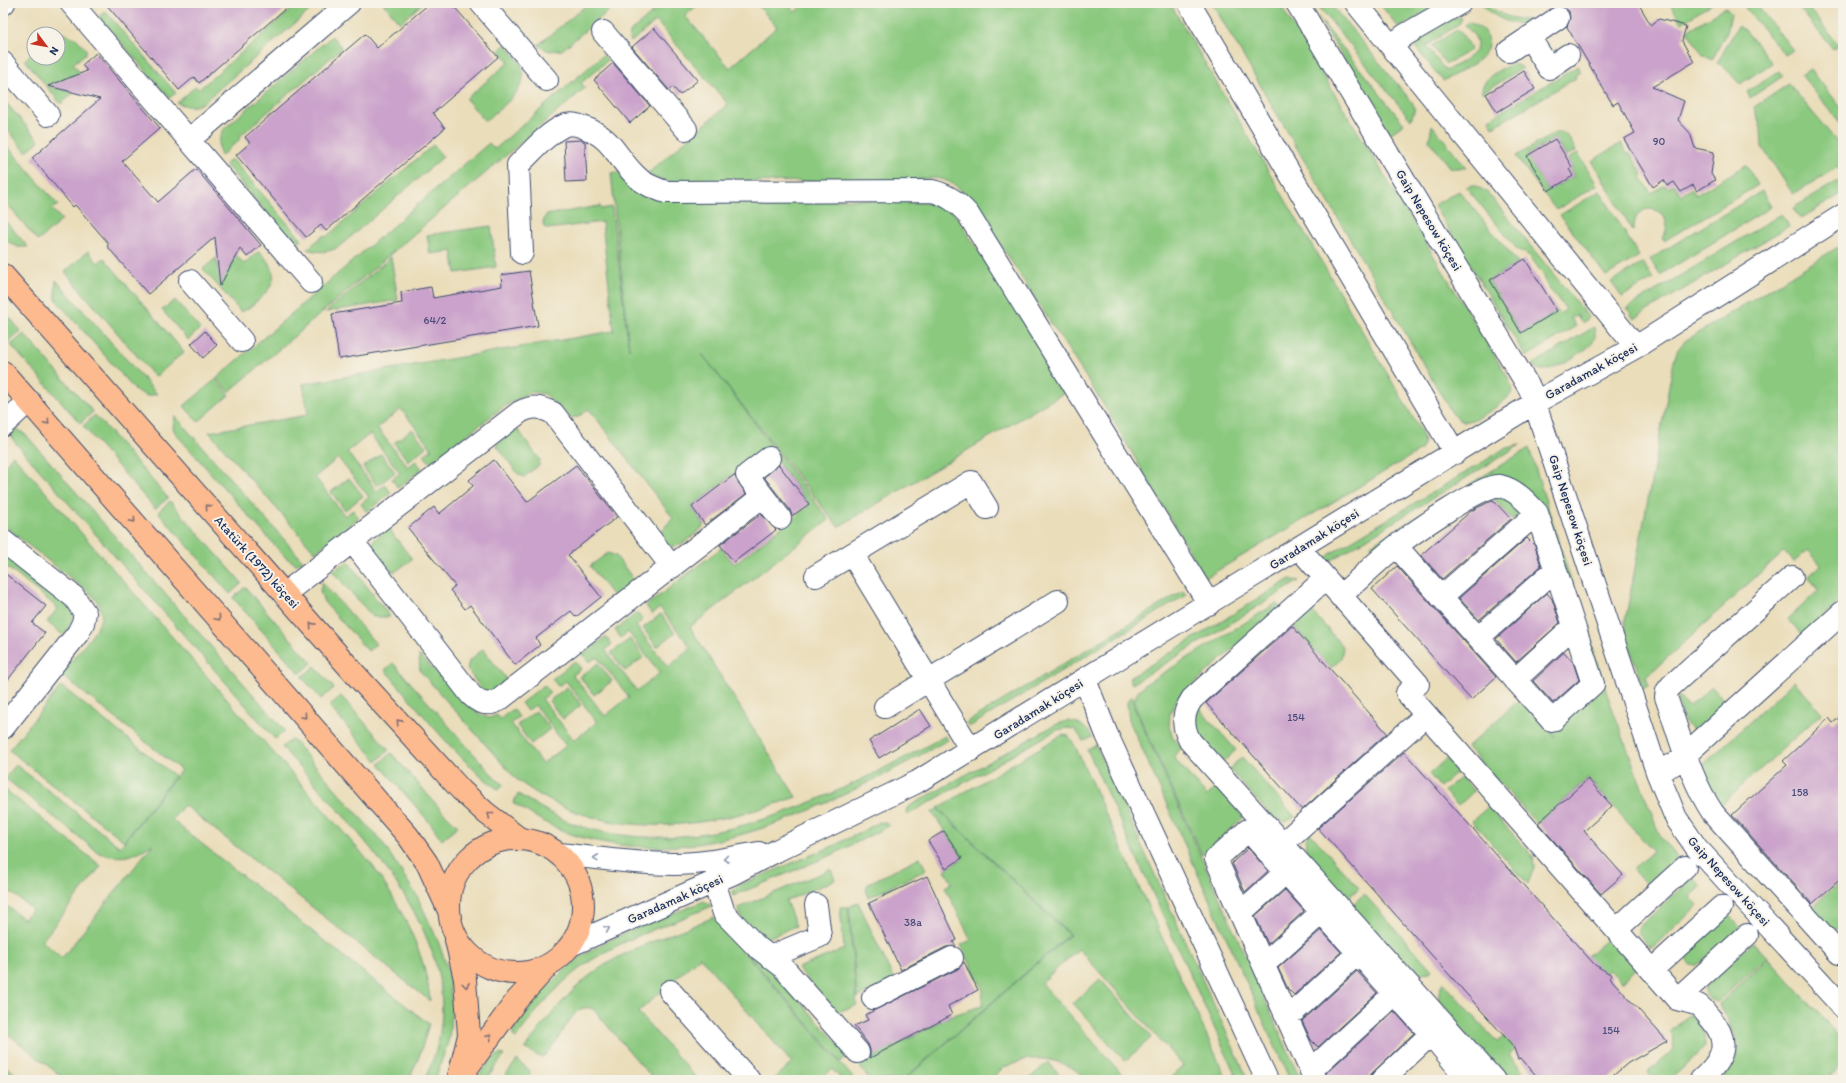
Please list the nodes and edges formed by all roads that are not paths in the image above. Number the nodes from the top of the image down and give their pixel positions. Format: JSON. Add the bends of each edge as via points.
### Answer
{"nodes":[{"id":1,"x":72,"y":3,"type":"edge"},
{"id":2,"x":349,"y":3,"type":"edge"},
{"id":3,"x":481,"y":3,"type":"edge"},
{"id":4,"x":1189,"y":3,"type":"edge"},
{"id":5,"x":1297,"y":3,"type":"edge"},
{"id":6,"x":1356,"y":3,"type":"edge"},
{"id":7,"x":1460,"y":3,"type":"edge"},
{"id":8,"x":1558,"y":18,"type":"dead end"},
{"id":9,"x":603,"y":32,"type":"dead end"},
{"id":10,"x":1529,"y":38,"type":"junction"},
{"id":11,"x":1391,"y":46,"type":"junction"},
{"id":12,"x":1510,"y":51,"type":"dead end"},
{"id":13,"x":1568,"y":55,"type":"dead end"},
{"id":14,"x":3,"y":63,"type":"edge"},
{"id":15,"x":547,"y":80,"type":"dead end"},
{"id":16,"x":48,"y":115,"type":"dead end"},
{"id":17,"x":686,"y":129,"type":"dead end"},
{"id":18,"x":189,"y":140,"type":"junction"},
{"id":19,"x":1843,"y":215,"type":"edge"},
{"id":20,"x":522,"y":253,"type":"dead end"},
{"id":21,"x":3,"y":275,"type":"edge"},
{"id":22,"x":190,"y":281,"type":"dead end"},
{"id":23,"x":311,"y":282,"type":"dead end"},
{"id":24,"x":242,"y":341,"type":"dead end"},
{"id":25,"x":1636,"y":347,"type":"junction"},
{"id":26,"x":3,"y":372,"type":"edge"},
{"id":27,"x":29,"y":401,"type":"junction"},
{"id":28,"x":1536,"y":402,"type":"junction"},
{"id":29,"x":3,"y":425,"type":"edge"},
{"id":30,"x":1455,"y":453,"type":"junction"},
{"id":31,"x":769,"y":458,"type":"dead end"},
{"id":32,"x":763,"y":496,"type":"junction"},
{"id":33,"x":986,"y":508,"type":"dead end"},
{"id":34,"x":1537,"y":513,"type":"junction"},
{"id":35,"x":780,"y":518,"type":"dead end"},
{"id":36,"x":3,"y":541,"type":"edge"},
{"id":37,"x":352,"y":541,"type":"junction"},
{"id":38,"x":1396,"y":546,"type":"junction"},
{"id":39,"x":1299,"y":548,"type":"junction"},
{"id":40,"x":852,"y":554,"type":"junction"},
{"id":41,"x":672,"y":566,"type":"junction"},
{"id":42,"x":1556,"y":573,"type":"junction"},
{"id":43,"x":816,"y":576,"type":"dead end"},
{"id":44,"x":1792,"y":577,"type":"dead end"},
{"id":45,"x":1325,"y":579,"type":"junction"},
{"id":46,"x":284,"y":594,"type":"junction"},
{"id":47,"x":1340,"y":596,"type":"junction"},
{"id":48,"x":1441,"y":597,"type":"junction"},
{"id":49,"x":1058,"y":601,"type":"dead end"},
{"id":50,"x":1209,"y":604,"type":"junction"},
{"id":51,"x":1843,"y":612,"type":"edge"},
{"id":52,"x":1575,"y":631,"type":"junction"},
{"id":53,"x":1478,"y":638,"type":"junction"},
{"id":54,"x":1085,"y":680,"type":"junction"},
{"id":55,"x":1515,"y":680,"type":"junction"},
{"id":56,"x":928,"y":681,"type":"junction"},
{"id":57,"x":885,"y":707,"type":"dead end"},
{"id":58,"x":1426,"y":715,"type":"junction"},
{"id":59,"x":3,"y":728,"type":"edge"},
{"id":60,"x":971,"y":750,"type":"junction"},
{"id":61,"x":1686,"y":754,"type":"junction"},
{"id":62,"x":1657,"y":772,"type":"junction"},
{"id":63,"x":520,"y":839,"type":"junction"},
{"id":64,"x":1282,"y":844,"type":"junction"},
{"id":65,"x":778,"y":850,"type":"junction"},
{"id":66,"x":558,"y":854,"type":"junction"},
{"id":67,"x":1685,"y":867,"type":"dead end"},
{"id":68,"x":1286,"y":872,"type":"junction"},
{"id":69,"x":714,"y":882,"type":"junction"},
{"id":70,"x":816,"y":905,"type":"dead end"},
{"id":71,"x":1721,"y":906,"type":"dead end"},
{"id":72,"x":449,"y":911,"type":"junction"},
{"id":73,"x":1240,"y":911,"type":"junction"},
{"id":74,"x":1322,"y":912,"type":"junction"},
{"id":75,"x":1616,"y":930,"type":"junction"},
{"id":76,"x":455,"y":933,"type":"junction"},
{"id":77,"x":1747,"y":935,"type":"dead end"},
{"id":78,"x":571,"y":945,"type":"junction"},
{"id":79,"x":1843,"y":950,"type":"edge"},
{"id":80,"x":1358,"y":953,"type":"junction"},
{"id":81,"x":770,"y":957,"type":"junction"},
{"id":82,"x":952,"y":958,"type":"dead end"},
{"id":83,"x":1262,"y":962,"type":"junction"},
{"id":84,"x":549,"y":965,"type":"junction"},
{"id":85,"x":1652,"y":970,"type":"junction"},
{"id":86,"x":670,"y":991,"type":"dead end"},
{"id":87,"x":1395,"y":993,"type":"junction"},
{"id":88,"x":873,"y":998,"type":"dead end"},
{"id":89,"x":1677,"y":999,"type":"junction"},
{"id":90,"x":1843,"y":1007,"type":"edge"},
{"id":91,"x":1286,"y":1014,"type":"junction"},
{"id":92,"x":1432,"y":1034,"type":"junction"},
{"id":93,"x":858,"y":1052,"type":"dead end"},
{"id":94,"x":1312,"y":1073,"type":"edge"},
{"id":95,"x":458,"y":1080,"type":"edge"},
{"id":96,"x":749,"y":1080,"type":"edge"},
{"id":97,"x":1267,"y":1080,"type":"edge"},
{"id":98,"x":1382,"y":1080,"type":"edge"},
{"id":99,"x":1468,"y":1080,"type":"edge"},
{"id":100,"x":1494,"y":1080,"type":"edge"},
{"id":101,"x":1701,"y":1080,"type":"edge"}],
"edges":[{"from":1,"to":18,"type":"street"},
{"from":2,"to":18,"type":"street"},
{"from":3,"to":15,"type":"street"},
{"from":4,"to":30,"type":"street"},
{"from":5,"to":28,"type":"street","name":"Gaip Nepesow köçesi","via":[[1520,371]]},
{"from":6,"to":11,"type":"street"},
{"from":7,"to":11,"type":"street"},
{"from":8,"to":10,"type":"street"},
{"from":9,"to":17,"type":"street"},
{"from":10,"to":12,"type":"street"},
{"from":10,"to":13,"type":"street","via":[[1549,68]]},
{"from":11,"to":25,"type":"street"},
{"from":14,"to":16,"type":"street"},
{"from":18,"to":23,"type":"street"},
{"from":19,"to":25,"type":"street","name":"Garadamak köçesi"},
{"from":20,"to":50,"type":"street","via":[[518,165],[549,135],[564,125],[575,124],[602,136],[634,175],[652,188],[666,192],[932,191],[946,194],[968,214]]},
{"from":46,"to":21,"type":"main road","name":"Atatürk (1972) köçesi","one_way":true},
{"from":22,"to":24,"type":"street"},
{"from":25,"to":28,"type":"street","name":"Garadamak köçesi"},
{"from":26,"to":27,"type":"main road"},
{"from":27,"to":29,"type":"street"},
{"from":27,"to":72,"type":"main road","one_way":true,"via":[[408,836],[427,863]]},
{"from":28,"to":30,"type":"street","name":"Garadamak köçesi"},
{"from":28,"to":62,"type":"street","name":"Gaip Nepesow köçesi"},
{"from":30,"to":39,"type":"street","name":"Garadamak köçesi"},
{"from":31,"to":32,"type":"street","via":[[747,475]]},
{"from":32,"to":35,"type":"street"},
{"from":32,"to":41,"type":"street"},
{"from":33,"to":40,"type":"street","via":[[971,482]]},
{"from":34,"to":38,"type":"street","via":[[1520,496],[1500,485],[1487,487]]},
{"from":34,"to":42,"type":"street"},
{"from":34,"to":48,"type":"street"},
{"from":36,"to":59,"type":"street","via":[[74,596],[85,613],[78,633]]},
{"from":37,"to":41,"type":"street","via":[[520,412],[539,406],[553,413],[564,426]]},
{"from":37,"to":41,"type":"street","via":[[471,695],[482,704],[500,700]]},
{"from":37,"to":46,"type":"street"},
{"from":38,"to":47,"type":"street"},
{"from":38,"to":48,"type":"street"},
{"from":39,"to":45,"type":"street"},
{"from":39,"to":50,"type":"street","name":"Garadamak köçesi"},
{"from":40,"to":43,"type":"street"},
{"from":40,"to":56,"type":"street"},
{"from":42,"to":52,"type":"street"},
{"from":42,"to":53,"type":"street","via":[[1547,577]]},
{"from":44,"to":61,"type":"street","via":[[1667,691],[1666,697]]},
{"from":45,"to":47,"type":"street"},
{"from":45,"to":64,"type":"street","via":[[1192,699],[1184,714],[1183,723],[1190,741]]},
{"from":63,"to":46,"type":"main road","name":"Atatürk (1972) köçesi","one_way":true,"via":[[461,790]]},
{"from":47,"to":58,"type":"street","via":[[1418,684],[1407,694]]},
{"from":48,"to":53,"type":"street"},
{"from":49,"to":56,"type":"street"},
{"from":50,"to":54,"type":"street","name":"Garadamak köçesi"},
{"from":51,"to":61,"type":"street"},
{"from":52,"to":55,"type":"street","via":[[1565,634]]},
{"from":52,"to":55,"type":"street","via":[[1593,684],[1552,721]]},
{"from":53,"to":55,"type":"street"},
{"from":54,"to":60,"type":"street","name":"Garadamak köçesi"},
{"from":54,"to":97,"type":"street","via":[[1107,735]]},
{"from":56,"to":57,"type":"street"},
{"from":56,"to":60,"type":"street"},
{"from":58,"to":64,"type":"street"},
{"from":58,"to":75,"type":"street"},
{"from":60,"to":65,"type":"street","name":"Garadamak köçesi","via":[[917,782]]},
{"from":61,"to":62,"type":"street","via":[[1674,764]]},
{"from":61,"to":79,"type":"street","via":[[1700,791],[1713,813],[1839,953]]},
{"from":62,"to":90,"type":"street","name":"Gaip Nepesow köçesi","via":[[1676,818],[1696,847]]},
{"from":63,"to":66,"type":"main road","via":[[541,843]]},
{"from":63,"to":72,"type":"main road","via":[[484,847],[469,859],[458,874],[451,892]]},
{"from":64,"to":100,"type":"street"},
{"from":65,"to":66,"type":"street","name":"Garadamak köçesi","one_way":true,"via":[[675,864],[628,862]]},
{"from":65,"to":69,"type":"street","name":"Garadamak köçesi"},
{"from":66,"to":78,"type":"main road","via":[[570,866],[583,897],[579,930]]},
{"from":67,"to":75,"type":"street"},
{"from":68,"to":73,"type":"street"},
{"from":68,"to":73,"type":"street","via":[[1248,830],[1216,859]]},
{"from":68,"to":74,"type":"street"},
{"from":78,"to":69,"type":"street","name":"Garadamak köçesi","one_way":true},
{"from":69,"to":81,"type":"street","via":[[724,913]]},
{"from":70,"to":81,"type":"street","via":[[820,936]]},
{"from":71,"to":85,"type":"street"},
{"from":72,"to":76,"type":"main road"},
{"from":73,"to":83,"type":"street"},
{"from":74,"to":80,"type":"street"},
{"from":74,"to":83,"type":"street","via":[[1271,958]]},
{"from":75,"to":85,"type":"street"},
{"from":76,"to":84,"type":"main road","via":[[464,949],[478,962],[495,970],[513,974],[532,972]]},
{"from":76,"to":95,"type":"main road","one_way":true,"via":[[465,979],[469,1035]]},
{"from":77,"to":89,"type":"street"},
{"from":78,"to":84,"type":"main road"},
{"from":80,"to":87,"type":"street"},
{"from":80,"to":91,"type":"street","via":[[1296,1010]]},
{"from":81,"to":93,"type":"street","via":[[782,966]]},
{"from":82,"to":88,"type":"street"},
{"from":83,"to":91,"type":"street"},
{"from":95,"to":84,"type":"main road","one_way":true,"via":[[516,1001]]},
{"from":85,"to":89,"type":"street"},
{"from":86,"to":96,"type":"street"},
{"from":87,"to":92,"type":"street"},
{"from":87,"to":94,"type":"street","via":[[1320,1062]]},
{"from":89,"to":101,"type":"street","via":[[1698,1005],[1720,1030],[1723,1046],[1720,1058]]},
{"from":91,"to":94,"type":"street"},
{"from":92,"to":98,"type":"street"},
{"from":92,"to":99,"type":"street"}]}
